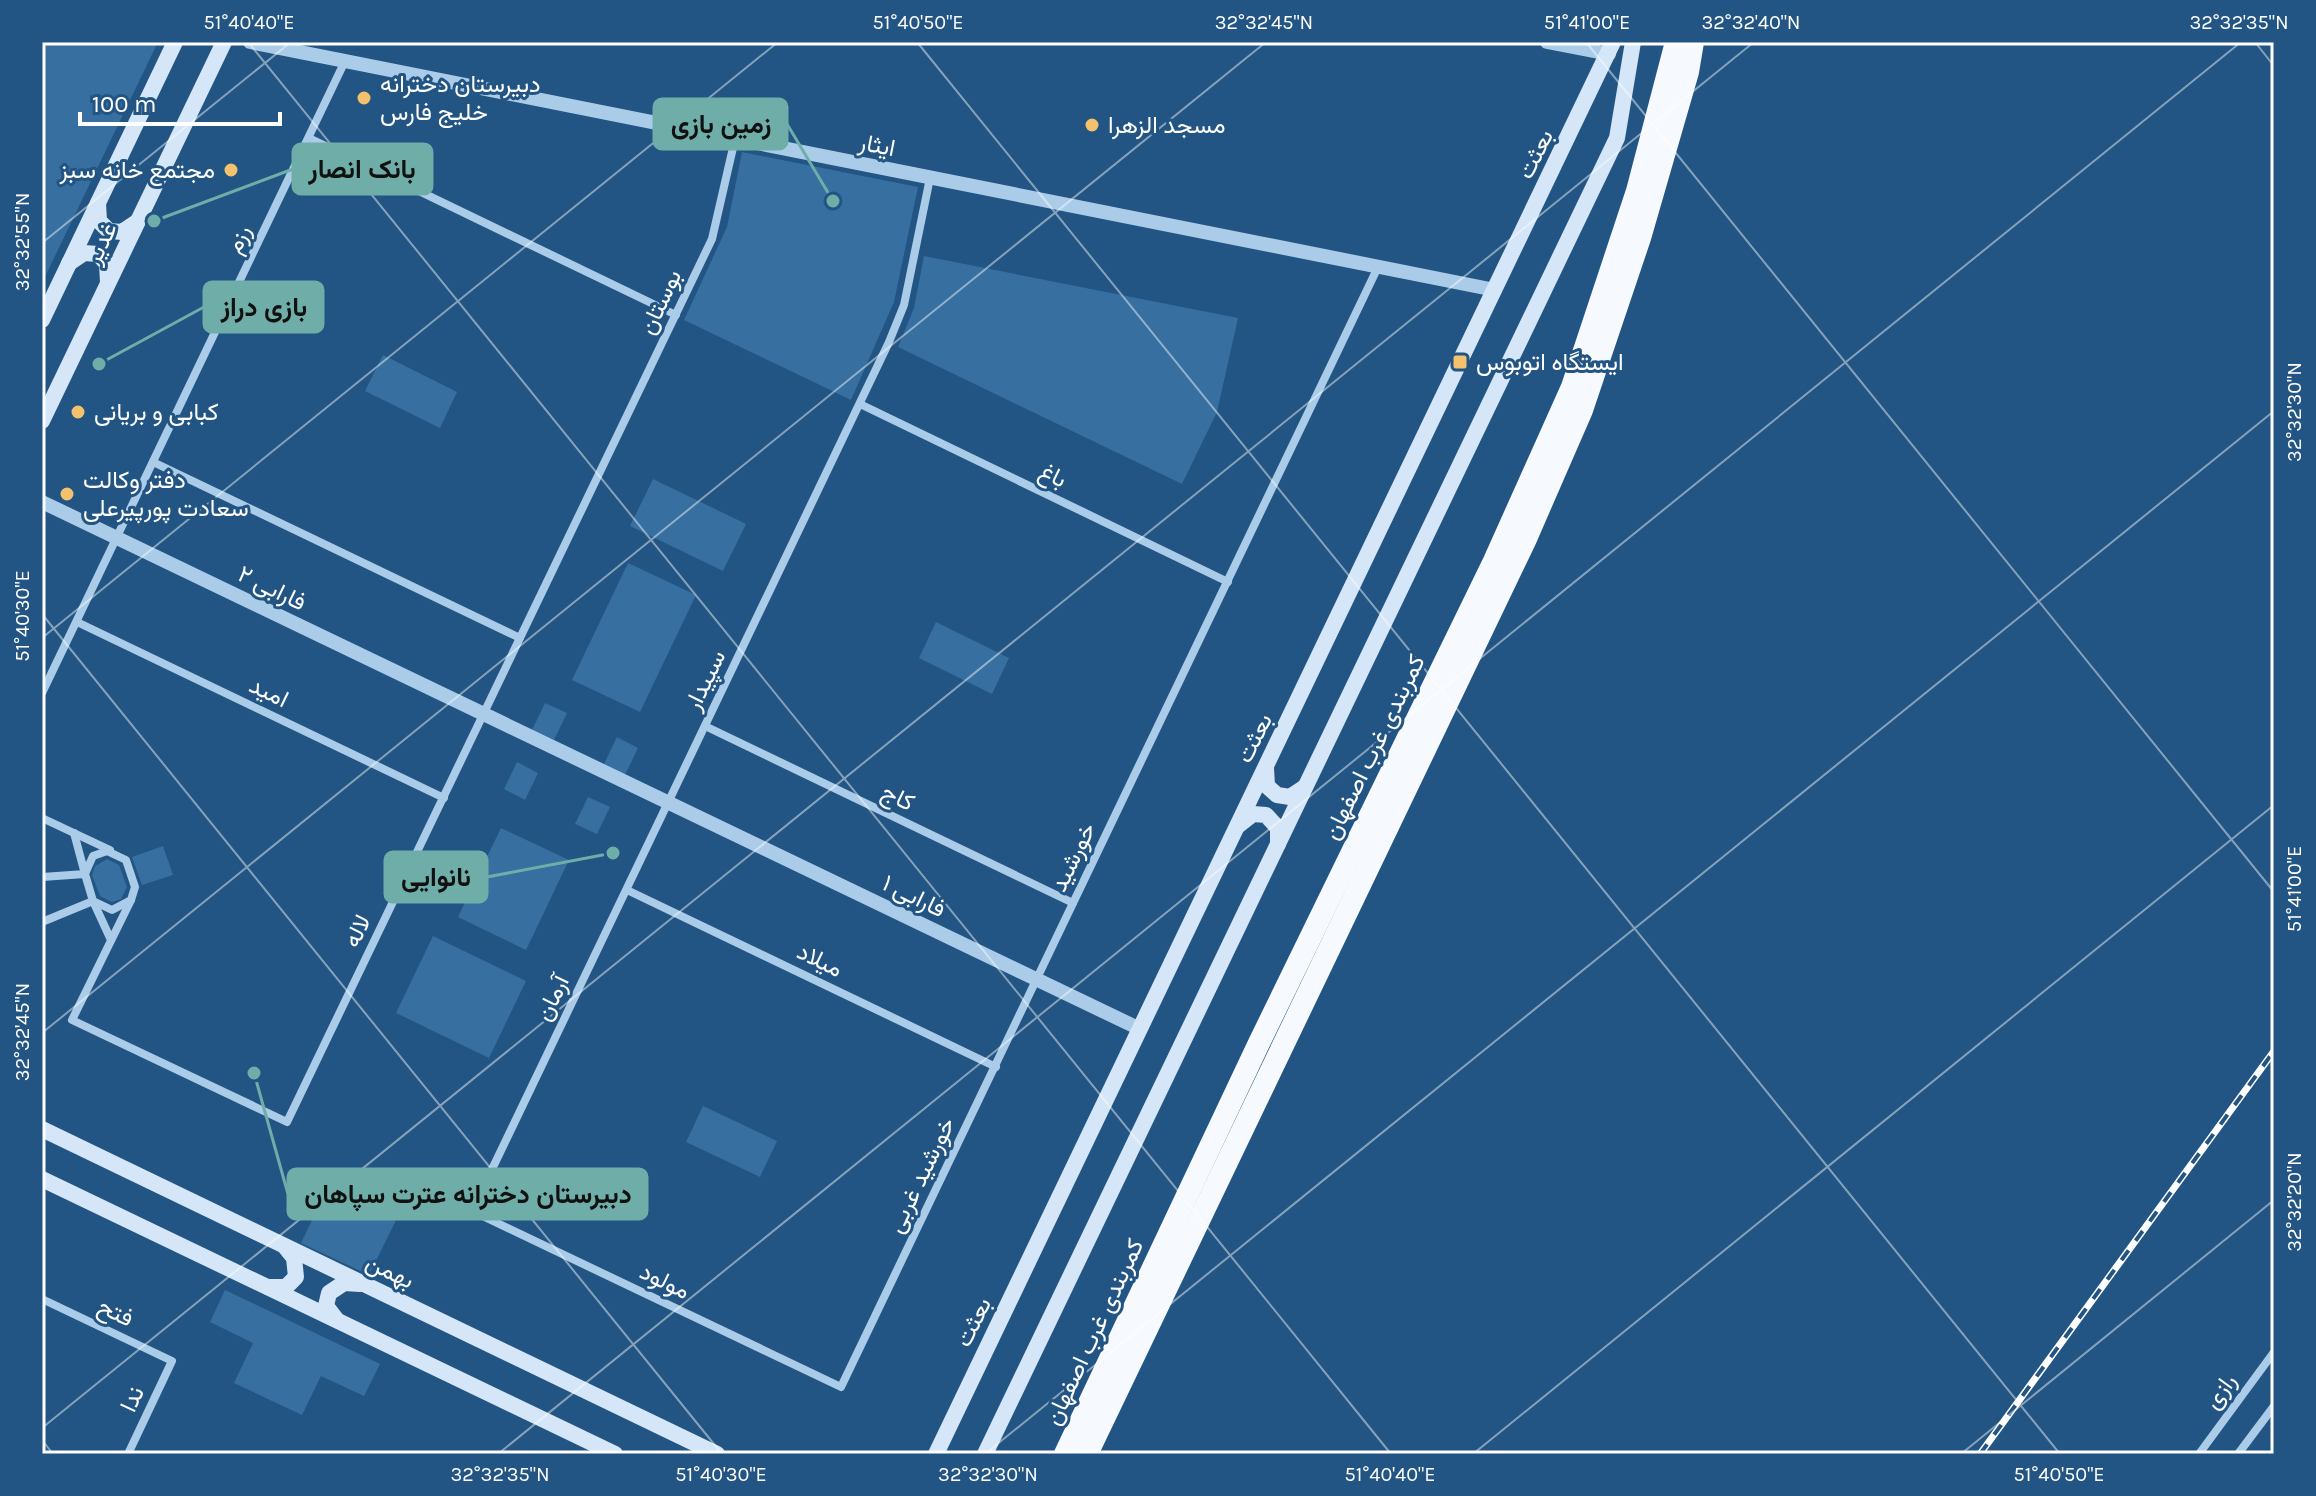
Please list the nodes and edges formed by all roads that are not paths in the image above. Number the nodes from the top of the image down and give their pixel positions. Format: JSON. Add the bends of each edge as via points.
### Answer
{"nodes":[{"id":1,"x":175,"y":42,"type":"edge"},
{"id":2,"x":224,"y":42,"type":"edge"},
{"id":3,"x":250,"y":42,"type":"edge"},
{"id":4,"x":1547,"y":42,"type":"edge"},
{"id":5,"x":1633,"y":42,"type":"edge"},
{"id":6,"x":1676,"y":42,"type":"edge"},
{"id":7,"x":1693,"y":42,"type":"edge"},
{"id":8,"x":1611,"y":48,"type":"edge"},
{"id":9,"x":345,"y":61,"type":"junction"},
{"id":10,"x":309,"y":138,"type":"junction"},
{"id":11,"x":735,"y":139,"type":"junction"},
{"id":12,"x":930,"y":178,"type":"junction"},
{"id":13,"x":99,"y":202,"type":"junction"},
{"id":14,"x":138,"y":220,"type":"junction"},
{"id":15,"x":68,"y":265,"type":"junction"},
{"id":16,"x":1378,"y":267,"type":"junction"},
{"id":17,"x":108,"y":283,"type":"junction"},
{"id":18,"x":1495,"y":290,"type":"junction"},
{"id":19,"x":676,"y":315,"type":"junction"},
{"id":20,"x":42,"y":320,"type":"edge"},
{"id":21,"x":860,"y":404,"type":"junction"},
{"id":22,"x":42,"y":421,"type":"edge"},
{"id":23,"x":153,"y":462,"type":"junction"},
{"id":24,"x":42,"y":502,"type":"edge"},
{"id":25,"x":117,"y":538,"type":"junction"},
{"id":26,"x":1228,"y":582,"type":"junction"},
{"id":27,"x":77,"y":622,"type":"junction"},
{"id":28,"x":520,"y":638,"type":"junction"},
{"id":29,"x":42,"y":693,"type":"edge"},
{"id":30,"x":484,"y":714,"type":"junction"},
{"id":31,"x":705,"y":726,"type":"junction"},
{"id":32,"x":1267,"y":766,"type":"junction"},
{"id":33,"x":1306,"y":785,"type":"junction"},
{"id":34,"x":444,"y":798,"type":"junction"},
{"id":35,"x":668,"y":803,"type":"junction"},
{"id":36,"x":42,"y":818,"type":"edge"},
{"id":37,"x":1238,"y":826,"type":"junction"},
{"id":38,"x":74,"y":833,"type":"junction"},
{"id":39,"x":1278,"y":845,"type":"junction"},
{"id":40,"x":114,"y":852,"type":"junction"},
{"id":41,"x":85,"y":874,"type":"junction"},
{"id":42,"x":42,"y":877,"type":"edge"},
{"id":43,"x":627,"y":890,"type":"junction"},
{"id":44,"x":131,"y":900,"type":"junction"},
{"id":45,"x":93,"y":901,"type":"junction"},
{"id":46,"x":1073,"y":903,"type":"junction"},
{"id":47,"x":42,"y":922,"type":"edge"},
{"id":48,"x":111,"y":940,"type":"junction"},
{"id":49,"x":1036,"y":979,"type":"junction"},
{"id":50,"x":1140,"y":1029,"type":"junction"},
{"id":51,"x":996,"y":1067,"type":"junction"},
{"id":52,"x":42,"y":1129,"type":"edge"},
{"id":53,"x":42,"y":1179,"type":"edge"},
{"id":54,"x":472,"y":1211,"type":"joint"},
{"id":55,"x":283,"y":1246,"type":"junction"},
{"id":56,"x":362,"y":1284,"type":"junction"},
{"id":57,"x":267,"y":1287,"type":"junction"},
{"id":58,"x":42,"y":1299,"type":"edge"},
{"id":59,"x":339,"y":1322,"type":"junction"},
{"id":60,"x":2274,"y":1352,"type":"edge"},
{"id":61,"x":172,"y":1361,"type":"joint"},
{"id":62,"x":841,"y":1387,"type":"joint"},
{"id":63,"x":2274,"y":1406,"type":"edge"},
{"id":64,"x":128,"y":1454,"type":"edge"},
{"id":65,"x":615,"y":1454,"type":"edge"},
{"id":66,"x":717,"y":1454,"type":"edge"},
{"id":67,"x":936,"y":1454,"type":"edge"},
{"id":68,"x":985,"y":1454,"type":"edge"},
{"id":69,"x":1065,"y":1454,"type":"edge"},
{"id":70,"x":1087,"y":1454,"type":"edge"},
{"id":71,"x":2199,"y":1454,"type":"edge"},
{"id":72,"x":2238,"y":1454,"type":"edge"}],
"edges":[{"from":1,"to":13,"type":"main road","name":"غدیر"},
{"from":2,"to":14,"type":"main road","name":"غدیر"},
{"from":3,"to":9,"type":"street","name":"ایثار"},
{"from":4,"to":8,"type":"street"},
{"from":5,"to":33,"type":"main road","via":[[1617,138]]},
{"from":6,"to":69,"type":"highway","name":"کمربندی غرب اصفهان","via":[[1637,191],[1572,387],[1494,561]]},
{"from":7,"to":70,"type":"highway","name":"کمربندی غرب اصفهان","via":[[1640,238],[1582,410]]},
{"from":8,"to":18,"type":"main road","name":"بعثت"},
{"from":9,"to":10,"type":"street","name":"رزم"},
{"from":9,"to":11,"type":"street","name":"ایثار"},
{"from":10,"to":19,"type":"street"},
{"from":10,"to":23,"type":"street","name":"رزم"},
{"from":11,"to":12,"type":"street","name":"ایثار"},
{"from":11,"to":19,"type":"street","name":"بوستان","via":[[717,224]]},
{"from":12,"to":16,"type":"street","name":"ایثار"},
{"from":12,"to":21,"type":"street","name":"سپیدار","via":[[904,305]]},
{"from":13,"to":14,"type":"main road","via":[[99,221],[109,231],[122,232]]},
{"from":13,"to":15,"type":"main road","name":"غدیر"},
{"from":14,"to":17,"type":"main road","name":"غدیر"},
{"from":15,"to":17,"type":"main road","via":[[78,255],[98,254],[107,264]]},
{"from":15,"to":20,"type":"main road","name":"غدیر"},
{"from":16,"to":18,"type":"street","name":"ایثار"},
{"from":16,"to":26,"type":"street","name":"خورشید"},
{"from":17,"to":22,"type":"main road","name":"غدیر"},
{"from":18,"to":32,"type":"main road","name":"بعثت"},
{"from":19,"to":28,"type":"street","name":"بوستان"},
{"from":21,"to":26,"type":"street","name":"باغ"},
{"from":21,"to":31,"type":"street","name":"سپیدار"},
{"from":23,"to":25,"type":"street","name":"رزم"},
{"from":23,"to":28,"type":"street"},
{"from":24,"to":25,"type":"street","name":"فارابی ۲"},
{"from":25,"to":27,"type":"street","name":"رزم"},
{"from":25,"to":30,"type":"street","name":"فارابی ۲"},
{"from":26,"to":46,"type":"street","name":"خورشید"},
{"from":27,"to":29,"type":"street","name":"رزم"},
{"from":27,"to":34,"type":"street","name":"امید"},
{"from":28,"to":30,"type":"street","name":"لاله"},
{"from":30,"to":34,"type":"street","name":"لاله"},
{"from":30,"to":35,"type":"street","name":"فارابی ۲"},
{"from":31,"to":35,"type":"street","name":"سپیدار"},
{"from":31,"to":46,"type":"street","name":"کاج"},
{"from":32,"to":33,"type":"main road","via":[[1267,786],[1277,795],[1290,797]]},
{"from":32,"to":37,"type":"main road","name":"بعثت"},
{"from":33,"to":39,"type":"main road"},
{"from":34,"to":48,"type":"street","name":"لاله","via":[[287,1122],[72,1020]]},
{"from":35,"to":43,"type":"street","name":"آرمان"},
{"from":35,"to":49,"type":"street","name":"فارابی ۱"},
{"from":36,"to":38,"type":"street"},
{"from":37,"to":39,"type":"main road","via":[[1253,814],[1266,815],[1278,828]]},
{"from":37,"to":50,"type":"main road","name":"بعثت"},
{"from":38,"to":40,"type":"street"},
{"from":38,"to":41,"type":"street"},
{"from":39,"to":68,"type":"main road"},
{"from":40,"to":41,"type":"street","via":[[93,856]]},
{"from":40,"to":44,"type":"street","via":[[129,866],[135,887]]},
{"from":41,"to":42,"type":"street"},
{"from":41,"to":45,"type":"street"},
{"from":43,"to":51,"type":"street","name":"میلاد"},
{"from":43,"to":54,"type":"street","name":"آرمان"},
{"from":44,"to":45,"type":"street","via":[[112,910]]},
{"from":44,"to":48,"type":"street"},
{"from":45,"to":47,"type":"street"},
{"from":45,"to":48,"type":"street"},
{"from":46,"to":49,"type":"street","name":"خورشید"},
{"from":49,"to":50,"type":"street","name":"فارابی ۱"},
{"from":49,"to":51,"type":"street","name":"خورشید غربی"},
{"from":50,"to":67,"type":"main road","name":"بعثت"},
{"from":51,"to":62,"type":"street","name":"خورشید غربی"},
{"from":52,"to":55,"type":"main road","name":"بهمن"},
{"from":53,"to":57,"type":"main road"},
{"from":54,"to":62,"type":"street","name":"مولود"},
{"from":55,"to":56,"type":"main road","name":"بهمن"},
{"from":55,"to":57,"type":"main road","via":[[294,1258],[296,1277],[286,1287]]},
{"from":56,"to":59,"type":"main road","via":[[344,1283],[329,1293],[326,1306]]},
{"from":56,"to":66,"type":"main road","name":"بهمن"},
{"from":57,"to":59,"type":"main road"},
{"from":58,"to":61,"type":"street","name":"فتح"},
{"from":59,"to":65,"type":"main road"},
{"from":60,"to":71,"type":"street","name":"رازی"},
{"from":61,"to":64,"type":"street","name":"ندا"},
{"from":63,"to":72,"type":"street"}]}
